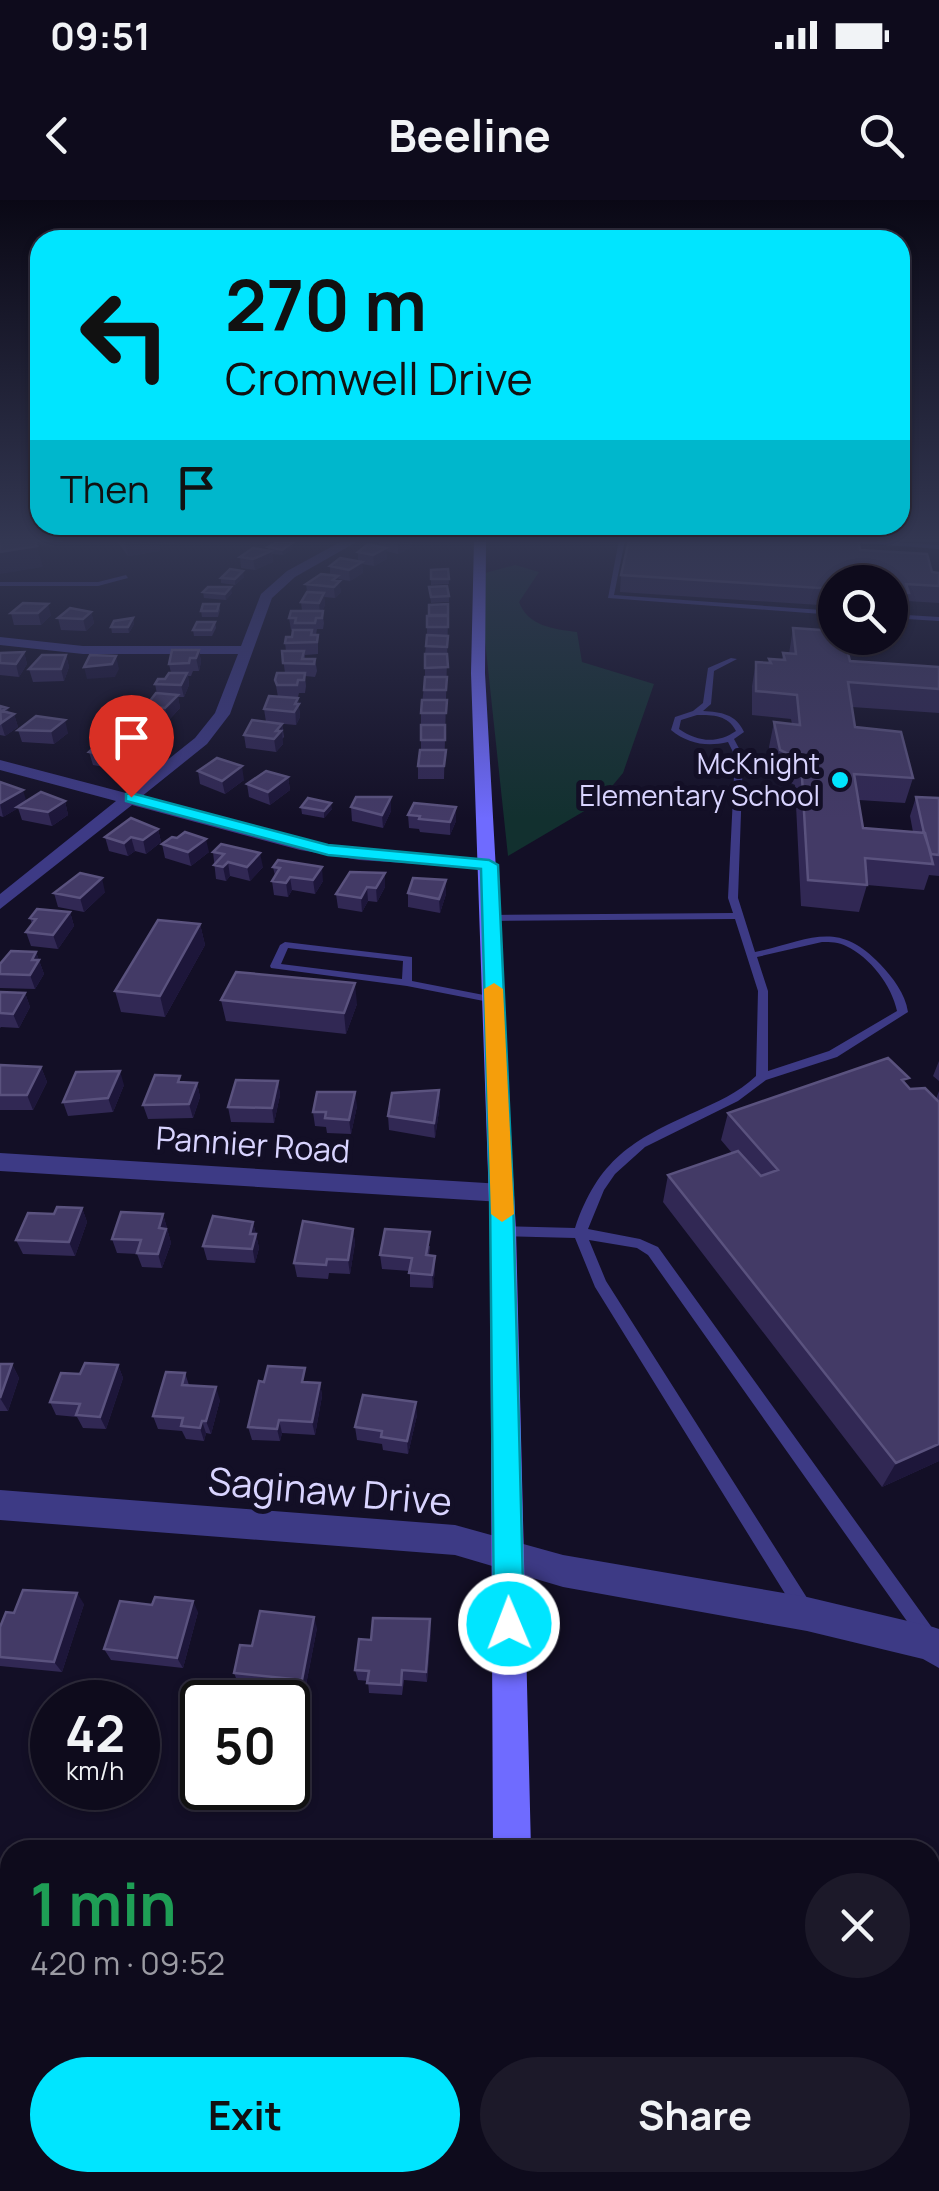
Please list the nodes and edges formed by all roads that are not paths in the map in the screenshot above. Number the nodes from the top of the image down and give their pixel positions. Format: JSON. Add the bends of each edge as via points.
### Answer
{"nodes":[{"id":1,"x":252,"y":633,"type":"edge"},
{"id":2,"x":479,"y":633,"type":"edge"},
{"id":3,"x":0,"y":640,"type":"edge"},
{"id":4,"x":246,"y":650,"type":"junction"},
{"id":5,"x":734,"y":659,"type":"dead end"},
{"id":6,"x":696,"y":713,"type":"junction"},
{"id":7,"x":731,"y":740,"type":"junction"},
{"id":8,"x":0,"y":765,"type":"edge"},
{"id":9,"x":131,"y":797,"type":"junction"},
{"id":10,"x":489,"y":865,"type":"junction"},
{"id":11,"x":0,"y":903,"type":"edge"},
{"id":12,"x":738,"y":916,"type":"junction"},
{"id":13,"x":491,"y":918,"type":"junction"},
{"id":14,"x":753,"y":955,"type":"junction"},
{"id":15,"x":406,"y":983,"type":"junction"},
{"id":16,"x":494,"y":1000,"type":"junction"},
{"id":17,"x":762,"y":1076,"type":"junction"},
{"id":18,"x":0,"y":1162,"type":"edge"},
{"id":19,"x":502,"y":1193,"type":"junction"},
{"id":20,"x":502,"y":1232,"type":"junction"},
{"id":21,"x":580,"y":1232,"type":"junction"},
{"id":22,"x":0,"y":1505,"type":"edge"},
{"id":23,"x":508,"y":1552,"type":"junction"},
{"id":24,"x":807,"y":1614,"type":"junction"},
{"id":25,"x":936,"y":1648,"type":"edge"},
{"id":26,"x":512,"y":1840,"type":"edge"}],
"edges":[{"from":1,"to":4,"type":"street"},
{"from":2,"to":10,"type":"main road"},
{"from":3,"to":4,"type":"street","via":[[70,649]]},
{"from":4,"to":9,"type":"street","via":[[213,727]]},
{"from":5,"to":6,"type":"lane","via":[[711,670],[707,704]]},
{"from":6,"to":7,"type":"lane","via":[[737,723],[740,732]]},
{"from":6,"to":7,"type":"lane","via":[[678,719],[675,730],[699,742]]},
{"from":7,"to":12,"type":"lane","via":[[738,756]]},
{"from":8,"to":9,"type":"street"},
{"from":9,"to":10,"type":"street","via":[[328,850]]},
{"from":9,"to":11,"type":"street"},
{"from":10,"to":13,"type":"main road"},
{"from":12,"to":13,"type":"lane"},
{"from":12,"to":14,"type":"lane"},
{"from":13,"to":16,"type":"main road"},
{"from":14,"to":17,"type":"lane","via":[[762,991]]},
{"from":14,"to":17,"type":"lane","via":[[820,936],[846,940],[864,950],[902,997],[903,1012],[833,1054]]},
{"from":15,"to":15,"type":"lane","via":[[388,980],[275,966],[285,945],[408,959]]},
{"from":15,"to":16,"type":"lane"},
{"from":16,"to":19,"type":"main road"},
{"from":17,"to":21,"type":"lane","via":[[737,1096],[625,1153],[600,1182]]},
{"from":18,"to":19,"type":"street","name":"Pannier Road"},
{"from":19,"to":20,"type":"main road"},
{"from":20,"to":21,"type":"lane"},
{"from":20,"to":23,"type":"main road"},
{"from":21,"to":24,"type":"lane","via":[[600,1283]]},
{"from":21,"to":25,"type":"lane","via":[[652,1251]]},
{"from":22,"to":23,"type":"street","name":"Saginaw Drive","via":[[455,1540]]},
{"from":23,"to":24,"type":"street","name":"Saginaw Drive","via":[[563,1571]]},
{"from":23,"to":26,"type":"main road"},
{"from":24,"to":25,"type":"street","name":"Saginaw Drive"}]}
